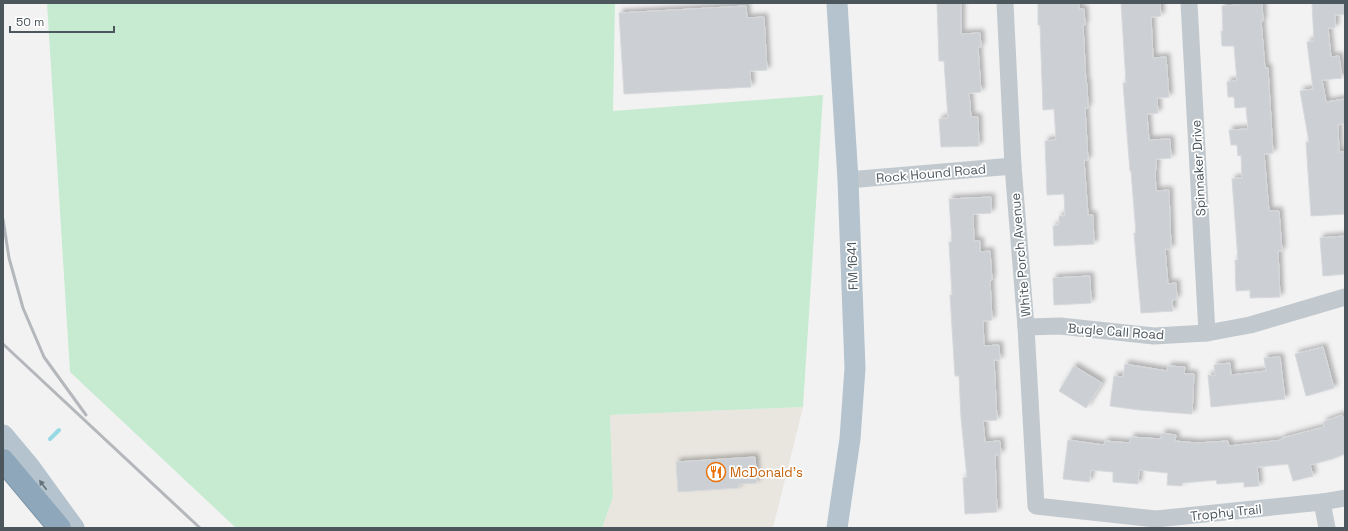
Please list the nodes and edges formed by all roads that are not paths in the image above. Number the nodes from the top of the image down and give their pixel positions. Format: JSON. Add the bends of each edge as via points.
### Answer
{"nodes":[{"id":1,"x":837,"y":3,"type":"edge"},
{"id":2,"x":1005,"y":3,"type":"edge"},
{"id":3,"x":1189,"y":3,"type":"edge"},
{"id":4,"x":1013,"y":166,"type":"junction"},
{"id":5,"x":848,"y":180,"type":"junction"},
{"id":6,"x":1345,"y":297,"type":"edge"},
{"id":7,"x":1026,"y":327,"type":"junction"},
{"id":8,"x":1207,"y":333,"type":"junction"},
{"id":9,"x":3,"y":436,"type":"edge"},
{"id":10,"x":3,"y":460,"type":"edge"},
{"id":11,"x":1322,"y":502,"type":"junction"},
{"id":12,"x":1344,"y":502,"type":"edge"},
{"id":13,"x":1036,"y":506,"type":"joint"},
{"id":14,"x":60,"y":528,"type":"edge"},
{"id":15,"x":74,"y":528,"type":"edge"},
{"id":16,"x":837,"y":528,"type":"edge"},
{"id":17,"x":1327,"y":528,"type":"edge"}],
"edges":[{"from":1,"to":5,"type":"main road","name":"FM 1641","number":"FM 1641"},
{"from":2,"to":4,"type":"street","name":"White Porch Avenue"},
{"from":3,"to":8,"type":"street","name":"Spinnaker Drive"},
{"from":4,"to":5,"type":"street","name":"Rock Hound Road"},
{"from":4,"to":7,"type":"street","name":"White Porch Avenue"},
{"from":5,"to":16,"type":"main road","name":"FM 1641","number":"FM 1641","via":[[855,368],[850,439]]},
{"from":6,"to":8,"type":"street","name":"Bugle Call Road","via":[[1250,325]]},
{"from":7,"to":8,"type":"street","name":"Bugle Call Road","via":[[1060,326],[1154,336]]},
{"from":7,"to":13,"type":"street","name":"White Porch Avenue"},
{"from":15,"to":9,"type":"main road","one_way":true},
{"from":10,"to":14,"type":"highway"},
{"from":11,"to":12,"type":"street","name":"Trophy Trail"},
{"from":11,"to":13,"type":"street","name":"Trophy Trail","via":[[1156,519]]},
{"from":11,"to":17,"type":"street"}]}
